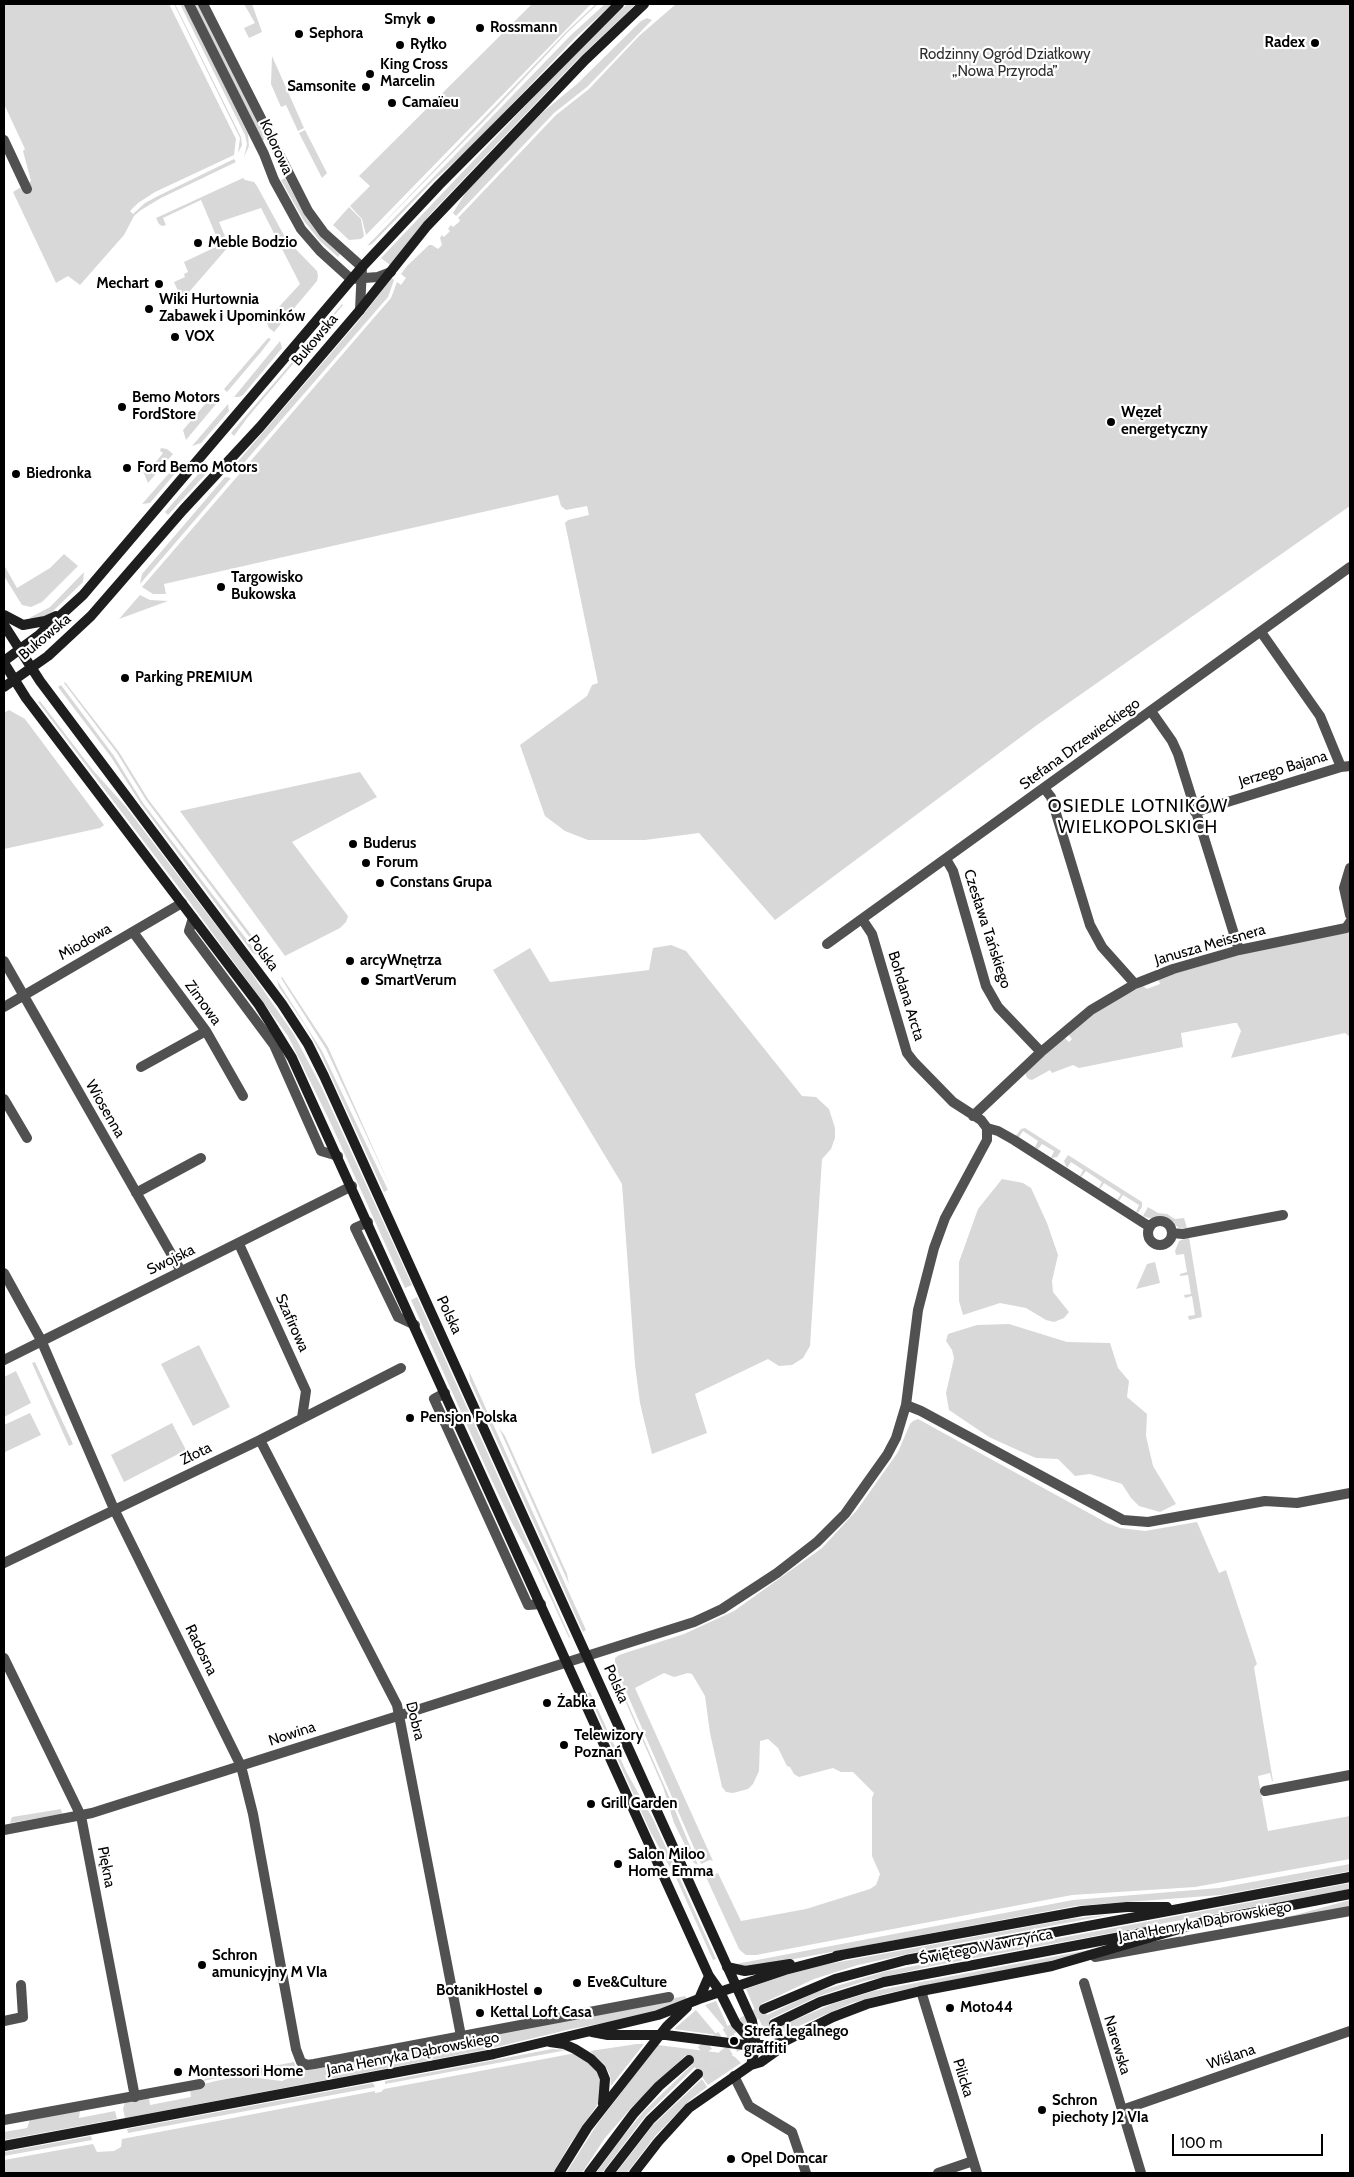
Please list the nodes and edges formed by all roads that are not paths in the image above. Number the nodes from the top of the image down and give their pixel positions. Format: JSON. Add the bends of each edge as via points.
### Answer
{"nodes":[{"id":1,"x":189,"y":4,"type":"edge"},
{"id":2,"x":203,"y":4,"type":"edge"},
{"id":3,"x":619,"y":4,"type":"edge"},
{"id":4,"x":644,"y":4,"type":"edge"},
{"id":5,"x":4,"y":140,"type":"edge"},
{"id":6,"x":27,"y":189,"type":"dead end"},
{"id":7,"x":362,"y":267,"type":"junction"},
{"id":8,"x":391,"y":272,"type":"junction"},
{"id":9,"x":356,"y":279,"type":"junction"},
{"id":10,"x":360,"y":310,"type":"junction"},
{"id":11,"x":1350,"y":567,"type":"edge"},
{"id":12,"x":68,"y":610,"type":"junction"},
{"id":13,"x":4,"y":615,"type":"edge"},
{"id":14,"x":4,"y":625,"type":"edge"},
{"id":15,"x":1261,"y":632,"type":"junction"},
{"id":16,"x":19,"y":650,"type":"junction"},
{"id":17,"x":4,"y":662,"type":"edge"},
{"id":18,"x":32,"y":669,"type":"junction"},
{"id":19,"x":14,"y":680,"type":"junction"},
{"id":20,"x":4,"y":687,"type":"edge"},
{"id":21,"x":1151,"y":711,"type":"junction"},
{"id":22,"x":1346,"y":767,"type":"edge"},
{"id":23,"x":1044,"y":788,"type":"junction"},
{"id":24,"x":1196,"y":812,"type":"junction"},
{"id":25,"x":946,"y":859,"type":"junction"},
{"id":26,"x":1350,"y":868,"type":"edge"},
{"id":27,"x":182,"y":903,"type":"junction"},
{"id":28,"x":1350,"y":914,"type":"edge"},
{"id":29,"x":862,"y":919,"type":"junction"},
{"id":30,"x":1350,"y":922,"type":"edge"},
{"id":31,"x":133,"y":932,"type":"junction"},
{"id":32,"x":827,"y":944,"type":"dead end"},
{"id":33,"x":1239,"y":950,"type":"junction"},
{"id":34,"x":4,"y":961,"type":"edge"},
{"id":35,"x":1135,"y":984,"type":"junction"},
{"id":36,"x":23,"y":995,"type":"junction"},
{"id":37,"x":4,"y":1007,"type":"edge"},
{"id":38,"x":206,"y":1031,"type":"junction"},
{"id":39,"x":1041,"y":1052,"type":"junction"},
{"id":40,"x":142,"y":1066,"type":"dead end"},
{"id":41,"x":244,"y":1096,"type":"dead end"},
{"id":42,"x":4,"y":1099,"type":"edge"},
{"id":43,"x":973,"y":1116,"type":"junction"},
{"id":44,"x":987,"y":1128,"type":"junction"},
{"id":45,"x":27,"y":1138,"type":"dead end"},
{"id":46,"x":201,"y":1158,"type":"dead end"},
{"id":47,"x":352,"y":1186,"type":"junction"},
{"id":48,"x":136,"y":1193,"type":"junction"},
{"id":49,"x":1283,"y":1215,"type":"dead end"},
{"id":50,"x":1150,"y":1227,"type":"junction"},
{"id":51,"x":1172,"y":1233,"type":"junction"},
{"id":52,"x":239,"y":1244,"type":"junction"},
{"id":53,"x":181,"y":1272,"type":"junction"},
{"id":54,"x":4,"y":1273,"type":"edge"},
{"id":55,"x":41,"y":1340,"type":"junction"},
{"id":56,"x":4,"y":1360,"type":"edge"},
{"id":57,"x":400,"y":1368,"type":"dead end"},
{"id":58,"x":445,"y":1393,"type":"junction"},
{"id":59,"x":906,"y":1405,"type":"junction"},
{"id":60,"x":302,"y":1418,"type":"junction"},
{"id":61,"x":260,"y":1440,"type":"junction"},
{"id":62,"x":1350,"y":1493,"type":"edge"},
{"id":63,"x":114,"y":1509,"type":"junction"},
{"id":64,"x":4,"y":1563,"type":"edge"},
{"id":65,"x":541,"y":1604,"type":"junction"},
{"id":66,"x":587,"y":1656,"type":"junction"},
{"id":67,"x":4,"y":1658,"type":"edge"},
{"id":68,"x":567,"y":1662,"type":"junction"},
{"id":69,"x":400,"y":1715,"type":"junction"},
{"id":70,"x":241,"y":1766,"type":"junction"},
{"id":71,"x":1350,"y":1776,"type":"edge"},
{"id":72,"x":1265,"y":1791,"type":"dead end"},
{"id":73,"x":81,"y":1816,"type":"junction"},
{"id":74,"x":4,"y":1830,"type":"edge"},
{"id":75,"x":1350,"y":1877,"type":"edge"},
{"id":76,"x":1350,"y":1894,"type":"edge"},
{"id":77,"x":1195,"y":1906,"type":"junction"},
{"id":78,"x":1350,"y":1911,"type":"edge"},
{"id":79,"x":1210,"y":1920,"type":"junction"},
{"id":80,"x":842,"y":1955,"type":"junction"},
{"id":81,"x":1065,"y":1963,"type":"junction"},
{"id":82,"x":727,"y":1967,"type":"junction"},
{"id":83,"x":709,"y":1976,"type":"junction"},
{"id":84,"x":1084,"y":1983,"type":"dead end"},
{"id":85,"x":21,"y":1985,"type":"dead end"},
{"id":86,"x":736,"y":1988,"type":"junction"},
{"id":87,"x":921,"y":1991,"type":"junction"},
{"id":88,"x":720,"y":1993,"type":"junction"},
{"id":89,"x":669,"y":1997,"type":"dead end"},
{"id":90,"x":696,"y":2000,"type":"junction"},
{"id":91,"x":764,"y":2009,"type":"tunnel mouth"},
{"id":92,"x":4,"y":2021,"type":"edge"},
{"id":93,"x":774,"y":2024,"type":"tunnel mouth"},
{"id":94,"x":1350,"y":2031,"type":"edge"},
{"id":95,"x":591,"y":2032,"type":"junction"},
{"id":96,"x":660,"y":2034,"type":"junction"},
{"id":97,"x":461,"y":2036,"type":"junction"},
{"id":98,"x":544,"y":2041,"type":"junction"},
{"id":99,"x":785,"y":2041,"type":"junction"},
{"id":100,"x":756,"y":2046,"type":"junction"},
{"id":101,"x":689,"y":2060,"type":"tunnel mouth"},
{"id":102,"x":302,"y":2062,"type":"joint"},
{"id":103,"x":751,"y":2065,"type":"junction"},
{"id":104,"x":698,"y":2074,"type":"tunnel mouth"},
{"id":105,"x":734,"y":2076,"type":"junction"},
{"id":106,"x":200,"y":2084,"type":"dead end"},
{"id":107,"x":135,"y":2096,"type":"junction"},
{"id":108,"x":601,"y":2110,"type":"junction"},
{"id":109,"x":1122,"y":2110,"type":"junction"},
{"id":110,"x":4,"y":2120,"type":"edge"},
{"id":111,"x":4,"y":2146,"type":"edge"},
{"id":112,"x":973,"y":2161,"type":"junction"},
{"id":113,"x":560,"y":2173,"type":"edge"},
{"id":114,"x":589,"y":2173,"type":"edge"},
{"id":115,"x":609,"y":2173,"type":"edge"},
{"id":116,"x":634,"y":2173,"type":"edge"},
{"id":117,"x":806,"y":2173,"type":"edge"},
{"id":118,"x":938,"y":2173,"type":"edge"},
{"id":119,"x":977,"y":2173,"type":"edge"},
{"id":120,"x":1141,"y":2173,"type":"edge"}],
"edges":[{"from":1,"to":9,"type":"street","name":"Kolorowa","via":[[288,209],[311,242]]},
{"from":2,"to":7,"type":"street","name":"Kolorowa","via":[[308,211],[324,233]]},
{"from":3,"to":7,"type":"main road","name":"Bukowska"},
{"from":4,"to":8,"type":"main road","name":"Bukowska","via":[[584,60],[427,226]]},
{"from":5,"to":6,"type":"street"},
{"from":7,"to":9,"type":"main road","name":"Bukowska"},
{"from":8,"to":9,"type":"street"},
{"from":8,"to":10,"type":"main road","name":"Bukowska"},
{"from":9,"to":10,"type":"street"},
{"from":9,"to":12,"type":"main road","name":"Bukowska"},
{"from":10,"to":18,"type":"main road","name":"Bukowska","via":[[91,616]]},
{"from":11,"to":15,"type":"street","name":"Stefana Drzewieckiego"},
{"from":12,"to":13,"type":"main road","via":[[45,621],[23,625]]},
{"from":12,"to":16,"type":"main road","name":"Bukowska"},
{"from":14,"to":16,"type":"main road","name":"Polska"},
{"from":15,"to":21,"type":"street","name":"Stefana Drzewieckiego"},
{"from":15,"to":22,"type":"street","via":[[1320,716]]},
{"from":16,"to":17,"type":"main road","name":"Bukowska"},
{"from":16,"to":18,"type":"main road","name":"Polska"},
{"from":17,"to":19,"type":"main road"},
{"from":18,"to":19,"type":"main road","name":"Bukowska"},
{"from":18,"to":66,"type":"main road","name":"Polska","via":[[261,975],[308,1044]]},
{"from":19,"to":20,"type":"main road","name":"Bukowska"},
{"from":19,"to":27,"type":"main road"},
{"from":21,"to":23,"type":"street","name":"Stefana Drzewieckiego"},
{"from":21,"to":24,"type":"street","via":[[1178,754]]},
{"from":22,"to":24,"type":"street","name":"Jerzego Bajana"},
{"from":23,"to":25,"type":"street","name":"Stefana Drzewieckiego"},
{"from":23,"to":35,"type":"street","via":[[1051,798],[1090,925],[1102,947]]},
{"from":24,"to":33,"type":"street"},
{"from":25,"to":29,"type":"street","name":"Stefana Drzewieckiego"},
{"from":25,"to":39,"type":"street","name":"Czesława Tańskiego","via":[[953,871],[986,986],[998,1007]]},
{"from":26,"to":28,"type":"street","via":[[1344,888]]},
{"from":27,"to":31,"type":"street","name":"Miodowa"},
{"from":27,"to":47,"type":"main road","via":[[259,1005],[284,1044]]},
{"from":29,"to":32,"type":"street","name":"Stefana Drzewieckiego"},
{"from":29,"to":43,"type":"street","name":"Bohdana Arcta","via":[[872,934],[907,1052],[953,1102]]},
{"from":30,"to":33,"type":"street","name":"Janusza Meissnera","via":[[1346,928]]},
{"from":31,"to":36,"type":"street","name":"Miodowa"},
{"from":31,"to":38,"type":"street","name":"Zimowa"},
{"from":33,"to":35,"type":"street","name":"Janusza Meissnera","via":[[1172,969]]},
{"from":34,"to":36,"type":"street","name":"Wiosenna"},
{"from":35,"to":39,"type":"street","name":"Janusza Meissnera","via":[[1090,1010]]},
{"from":36,"to":37,"type":"street","name":"Miodowa"},
{"from":36,"to":48,"type":"street","name":"Wiosenna"},
{"from":38,"to":40,"type":"street"},
{"from":38,"to":41,"type":"street","name":"Zimowa"},
{"from":39,"to":43,"type":"street","name":"Janusza Meissnera"},
{"from":42,"to":45,"type":"street"},
{"from":43,"to":44,"type":"street","name":"Bohdana Arcta"},
{"from":44,"to":50,"type":"street","name":"Bohdana Arcta","via":[[1014,1140]]},
{"from":44,"to":59,"type":"street","name":"Nowina","via":[[987,1140],[945,1218],[934,1248],[918,1310]]},
{"from":46,"to":48,"type":"street"},
{"from":47,"to":52,"type":"street","name":"Swojska"},
{"from":47,"to":58,"type":"main road"},
{"from":48,"to":53,"type":"street","name":"Wiosenna"},
{"from":49,"to":51,"type":"street","via":[[1183,1234]]},
{"from":50,"to":51,"type":"street","via":[[1163,1221],[1170,1226]]},
{"from":50,"to":51,"type":"street","via":[[1148,1236],[1156,1245],[1167,1243]]},
{"from":52,"to":53,"type":"street","name":"Swojska"},
{"from":52,"to":60,"type":"street","name":"Szafirowa","via":[[306,1390]]},
{"from":53,"to":55,"type":"street","name":"Swojska"},
{"from":54,"to":55,"type":"street","name":"Radosna"},
{"from":55,"to":56,"type":"street","name":"Swojska"},
{"from":55,"to":63,"type":"street","name":"Radosna"},
{"from":57,"to":60,"type":"street","name":"Złota"},
{"from":58,"to":65,"type":"main road"},
{"from":58,"to":65,"type":"street","via":[[434,1398],[528,1605]]},
{"from":59,"to":62,"type":"street","via":[[1128,1521],[1148,1522],[1265,1501],[1297,1503]]},
{"from":59,"to":66,"type":"street","name":"Nowina","via":[[887,1455],[844,1514],[816,1542],[777,1573],[722,1609],[694,1622]]},
{"from":60,"to":61,"type":"street","name":"Złota"},
{"from":61,"to":63,"type":"street","name":"Złota"},
{"from":61,"to":69,"type":"street","name":"Dobra"},
{"from":63,"to":64,"type":"street","name":"Złota"},
{"from":63,"to":70,"type":"street","name":"Radosna"},
{"from":65,"to":68,"type":"main road"},
{"from":66,"to":68,"type":"street","name":"Nowina"},
{"from":66,"to":82,"type":"main road","name":"Polska"},
{"from":67,"to":73,"type":"street","name":"Piękna"},
{"from":68,"to":69,"type":"street","name":"Nowina"},
{"from":68,"to":83,"type":"main road"},
{"from":69,"to":70,"type":"street","name":"Nowina"},
{"from":69,"to":97,"type":"street","name":"Dobra"},
{"from":70,"to":73,"type":"street","name":"Nowina"},
{"from":70,"to":102,"type":"street","name":"Radosna","via":[[255,1824],[296,2049]]},
{"from":71,"to":72,"type":"street"},
{"from":73,"to":74,"type":"street","name":"Nowina"},
{"from":73,"to":107,"type":"street","name":"Piękna"},
{"from":75,"to":77,"type":"main road","name":"Jana Henryka Dąbrowskiego"},
{"from":76,"to":79,"type":"main road","name":"Jana Henryka Dąbrowskiego"},
{"from":77,"to":80,"type":"main road","via":[[1082,1911]]},
{"from":77,"to":91,"type":"main road","name":"Świętego Wawrzyńca","via":[[880,1966],[818,1985]]},
{"from":78,"to":81,"type":"street","name":"Jana Henryka Dąbrowskiego"},
{"from":79,"to":81,"type":"main road"},
{"from":79,"to":93,"type":"main road","name":"Świętego Wawrzyńca","via":[[884,1982],[820,2002]]},
{"from":80,"to":82,"type":"main road","via":[[745,1970]]},
{"from":80,"to":86,"type":"main road","name":"Jana Henryka Dąbrowskiego","via":[[785,1970]]},
{"from":81,"to":87,"type":"main road"},
{"from":82,"to":86,"type":"main road","name":"Polska"},
{"from":83,"to":88,"type":"main road"},
{"from":83,"to":90,"type":"main road"},
{"from":84,"to":109,"type":"street","name":"Narewska"},
{"from":85,"to":92,"type":"street","via":[[23,2017]]},
{"from":86,"to":88,"type":"main road","name":"Jana Henryka Dąbrowskiego"},
{"from":86,"to":100,"type":"main road","name":"Polska","via":[[752,2021]]},
{"from":87,"to":99,"type":"main road","via":[[850,2010]]},
{"from":87,"to":112,"type":"street","name":"Pilicka"},
{"from":88,"to":90,"type":"main road","name":"Jana Henryka Dąbrowskiego"},
{"from":88,"to":100,"type":"main road","via":[[736,2024]]},
{"from":89,"to":97,"type":"street","name":"Jana Henryka Dąbrowskiego"},
{"from":90,"to":95,"type":"main road","name":"Jana Henryka Dąbrowskiego","via":[[658,2015]]},
{"from":90,"to":96,"type":"main road"},
{"from":94,"to":109,"type":"street","name":"Wiślana"},
{"from":95,"to":96,"type":"main road","name":"Jana Henryka Dąbrowskiego"},
{"from":95,"to":98,"type":"main road","name":"Jana Henryka Dąbrowskiego"},
{"from":96,"to":100,"type":"main road","name":"Jana Henryka Dąbrowskiego"},
{"from":96,"to":108,"type":"main road"},
{"from":97,"to":102,"type":"street","name":"Jana Henryka Dąbrowskiego","via":[[314,2064]]},
{"from":98,"to":108,"type":"main road","via":[[572,2047],[601,2069],[606,2088]]},
{"from":98,"to":111,"type":"main road","name":"Jana Henryka Dąbrowskiego","via":[[450,2063]]},
{"from":99,"to":100,"type":"main road","name":"Jana Henryka Dąbrowskiego"},
{"from":99,"to":103,"type":"main road","via":[[761,2062]]},
{"from":100,"to":103,"type":"main road","name":"Polska"},
{"from":101,"to":114,"type":"main road","via":[[634,2113]]},
{"from":103,"to":105,"type":"main road"},
{"from":104,"to":115,"type":"main road","via":[[650,2120]]},
{"from":105,"to":116,"type":"main road","via":[[688,2108]]},
{"from":105,"to":117,"type":"street","via":[[749,2106],[792,2132]]},
{"from":106,"to":107,"type":"street"},
{"from":107,"to":110,"type":"street"},
{"from":108,"to":113,"type":"main road"},
{"from":109,"to":120,"type":"street","name":"Narewska"},
{"from":112,"to":118,"type":"street"},
{"from":112,"to":119,"type":"street","name":"Pilicka"}]}
